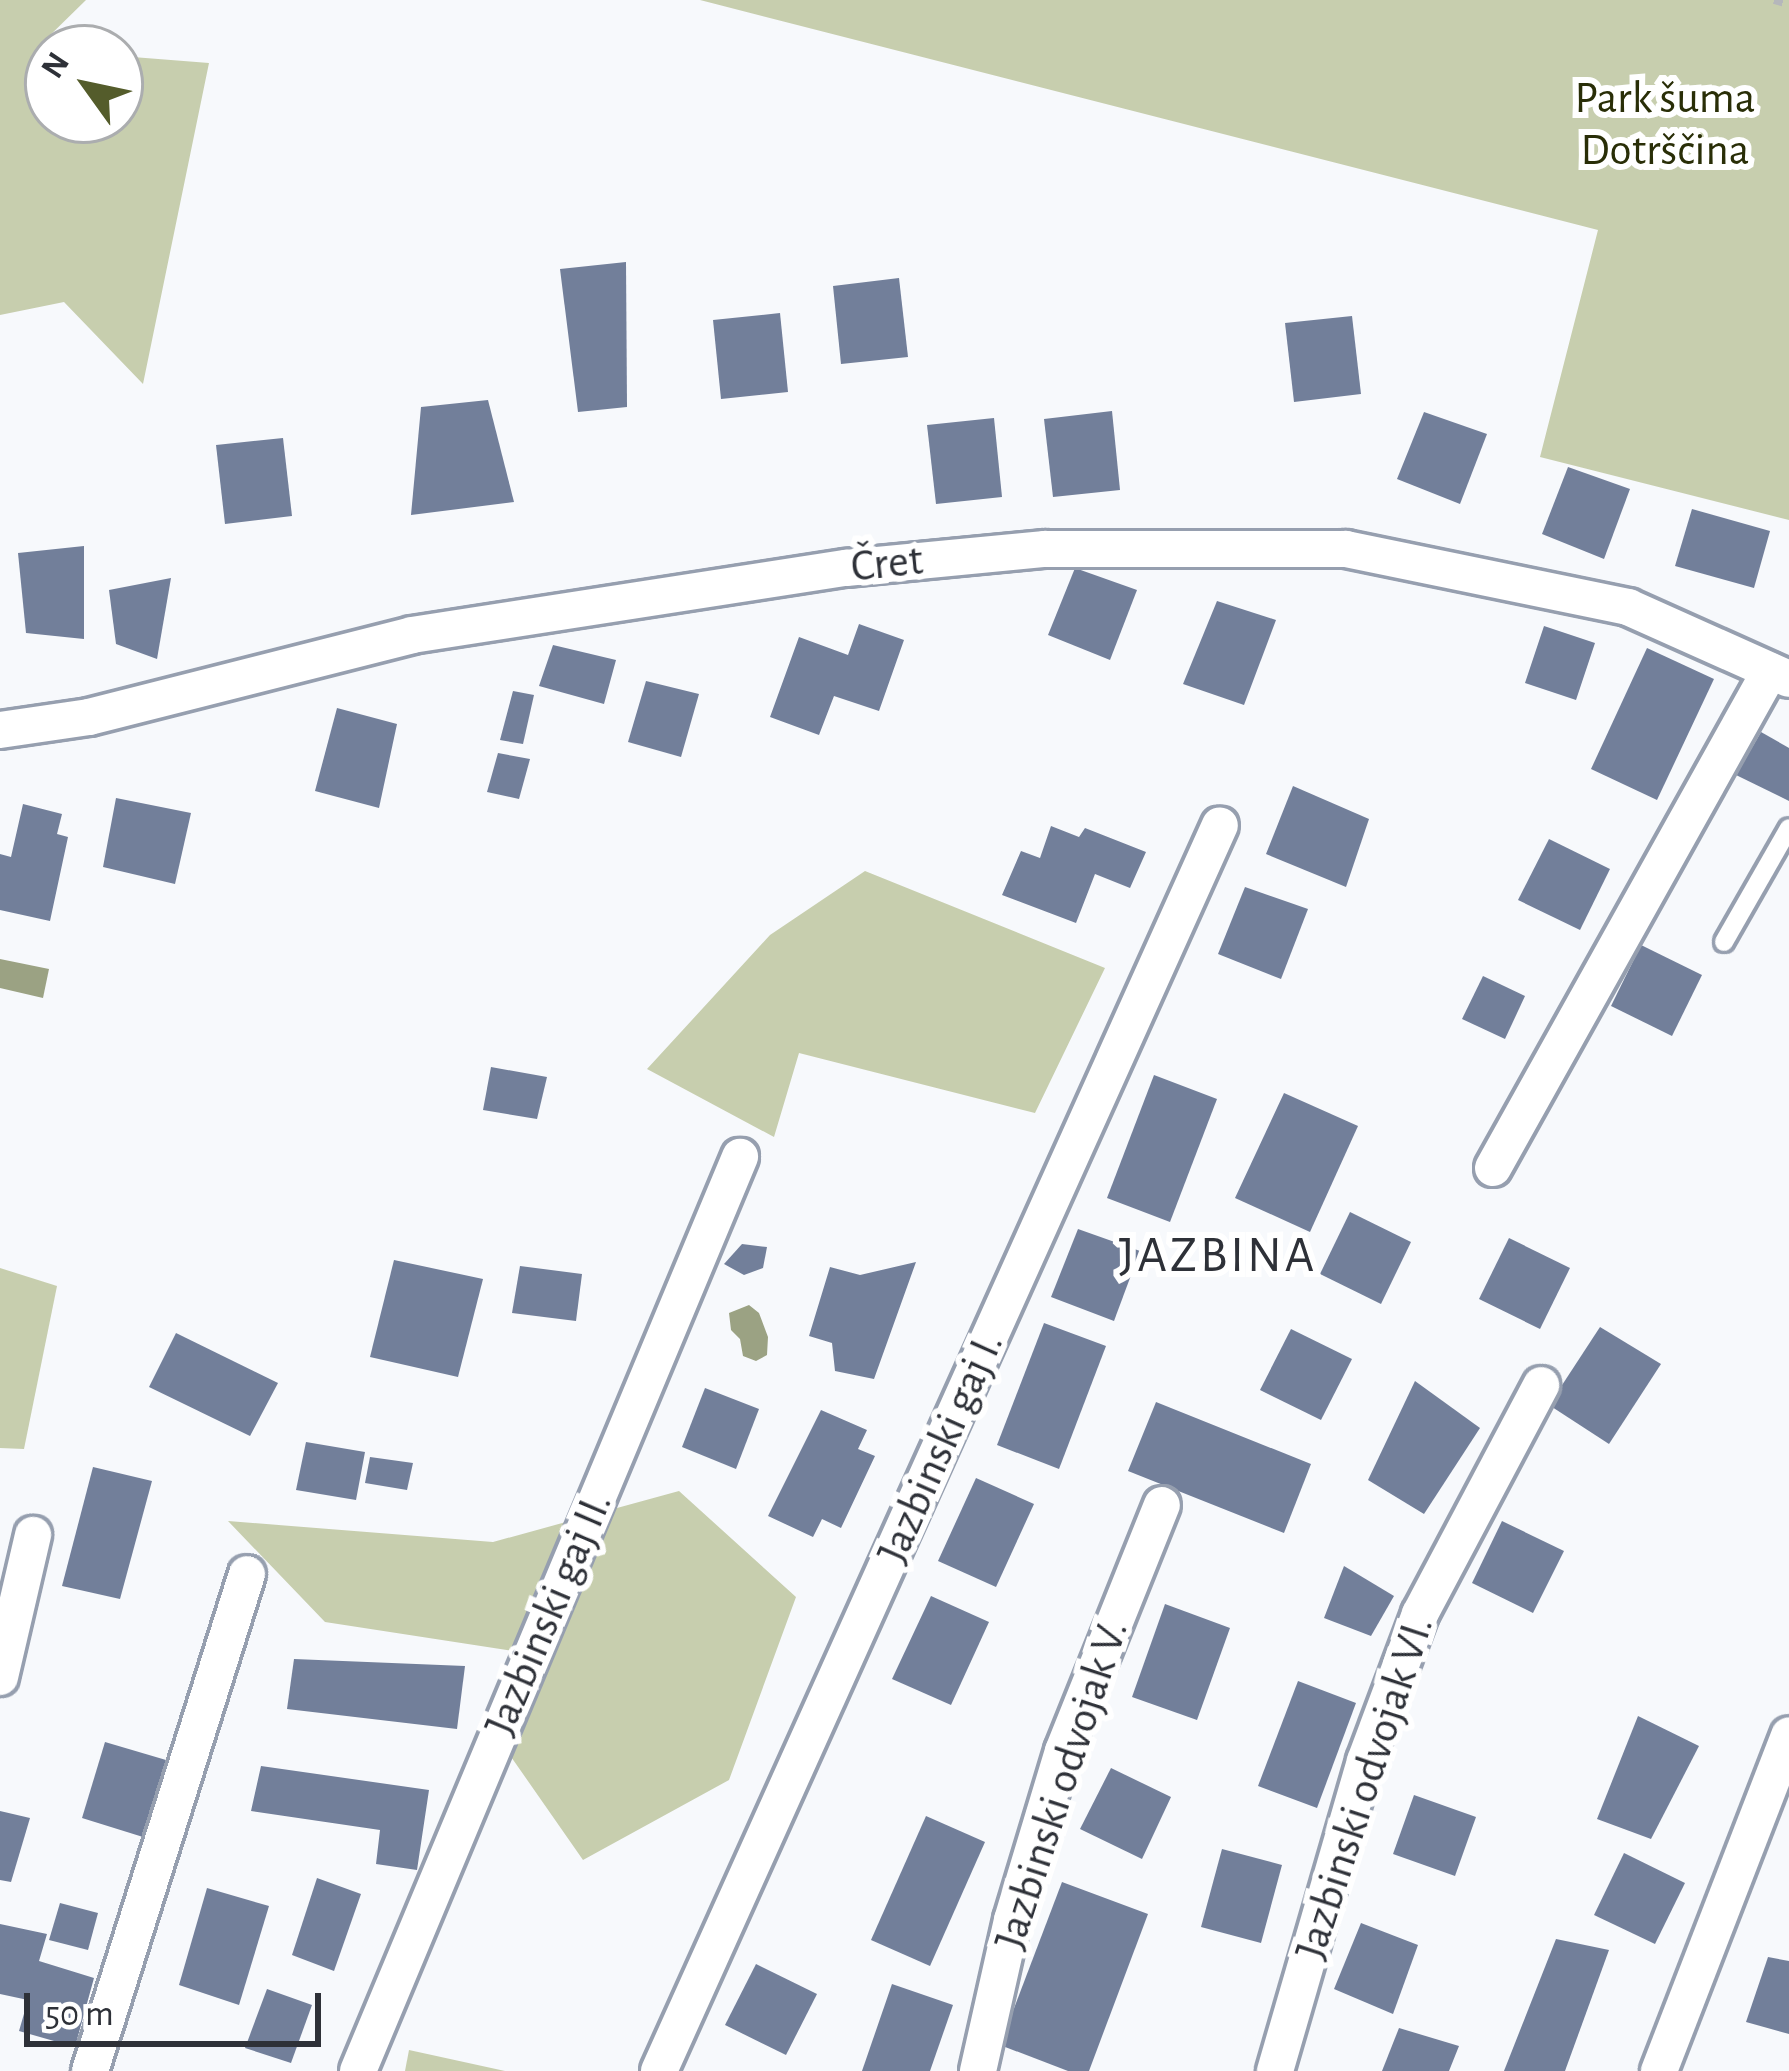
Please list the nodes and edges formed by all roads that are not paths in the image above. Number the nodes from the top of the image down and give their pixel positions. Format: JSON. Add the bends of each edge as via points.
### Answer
{"nodes":[{"id":1,"x":1779,"y":675,"type":"edge"},
{"id":2,"x":0,"y":730,"type":"edge"},
{"id":3,"x":1220,"y":824,"type":"dead end"},
{"id":4,"x":1789,"y":828,"type":"edge"},
{"id":5,"x":1724,"y":942,"type":"dead end"},
{"id":6,"x":740,"y":1157,"type":"dead end"},
{"id":7,"x":1492,"y":1168,"type":"dead end"},
{"id":8,"x":1541,"y":1385,"type":"dead end"},
{"id":9,"x":1162,"y":1505,"type":"dead end"},
{"id":10,"x":33,"y":1535,"type":"dead end"},
{"id":11,"x":247,"y":1574,"type":"dead end"},
{"id":12,"x":0,"y":1677,"type":"edge"},
{"id":13,"x":1789,"y":1735,"type":"edge"},
{"id":14,"x":90,"y":2071,"type":"edge"},
{"id":15,"x":358,"y":2071,"type":"edge"},
{"id":16,"x":658,"y":2071,"type":"edge"},
{"id":17,"x":978,"y":2071,"type":"edge"},
{"id":18,"x":1275,"y":2071,"type":"edge"},
{"id":19,"x":1659,"y":2071,"type":"edge"}],
"edges":[{"from":1,"to":2,"type":"street","name":"Čret","via":[[1628,608],[1346,549],[1045,549],[846,568],[412,635],[89,717]]},
{"from":1,"to":7,"type":"street","name":"Čret"},
{"from":3,"to":16,"type":"street","name":"Jazbinski gaj I."},
{"from":4,"to":5,"type":"lane"},
{"from":6,"to":15,"type":"street","name":"Jazbinski gaj II."},
{"from":8,"to":18,"type":"street","name":"Jazbinski odvojak VI.","via":[[1420,1613],[1366,1761]]},
{"from":9,"to":17,"type":"street","name":"Jazbinski odvojak V.","via":[[1063,1750]]},
{"from":10,"to":12,"type":"street"},
{"from":11,"to":14,"type":"street"},
{"from":13,"to":19,"type":"street"}]}
